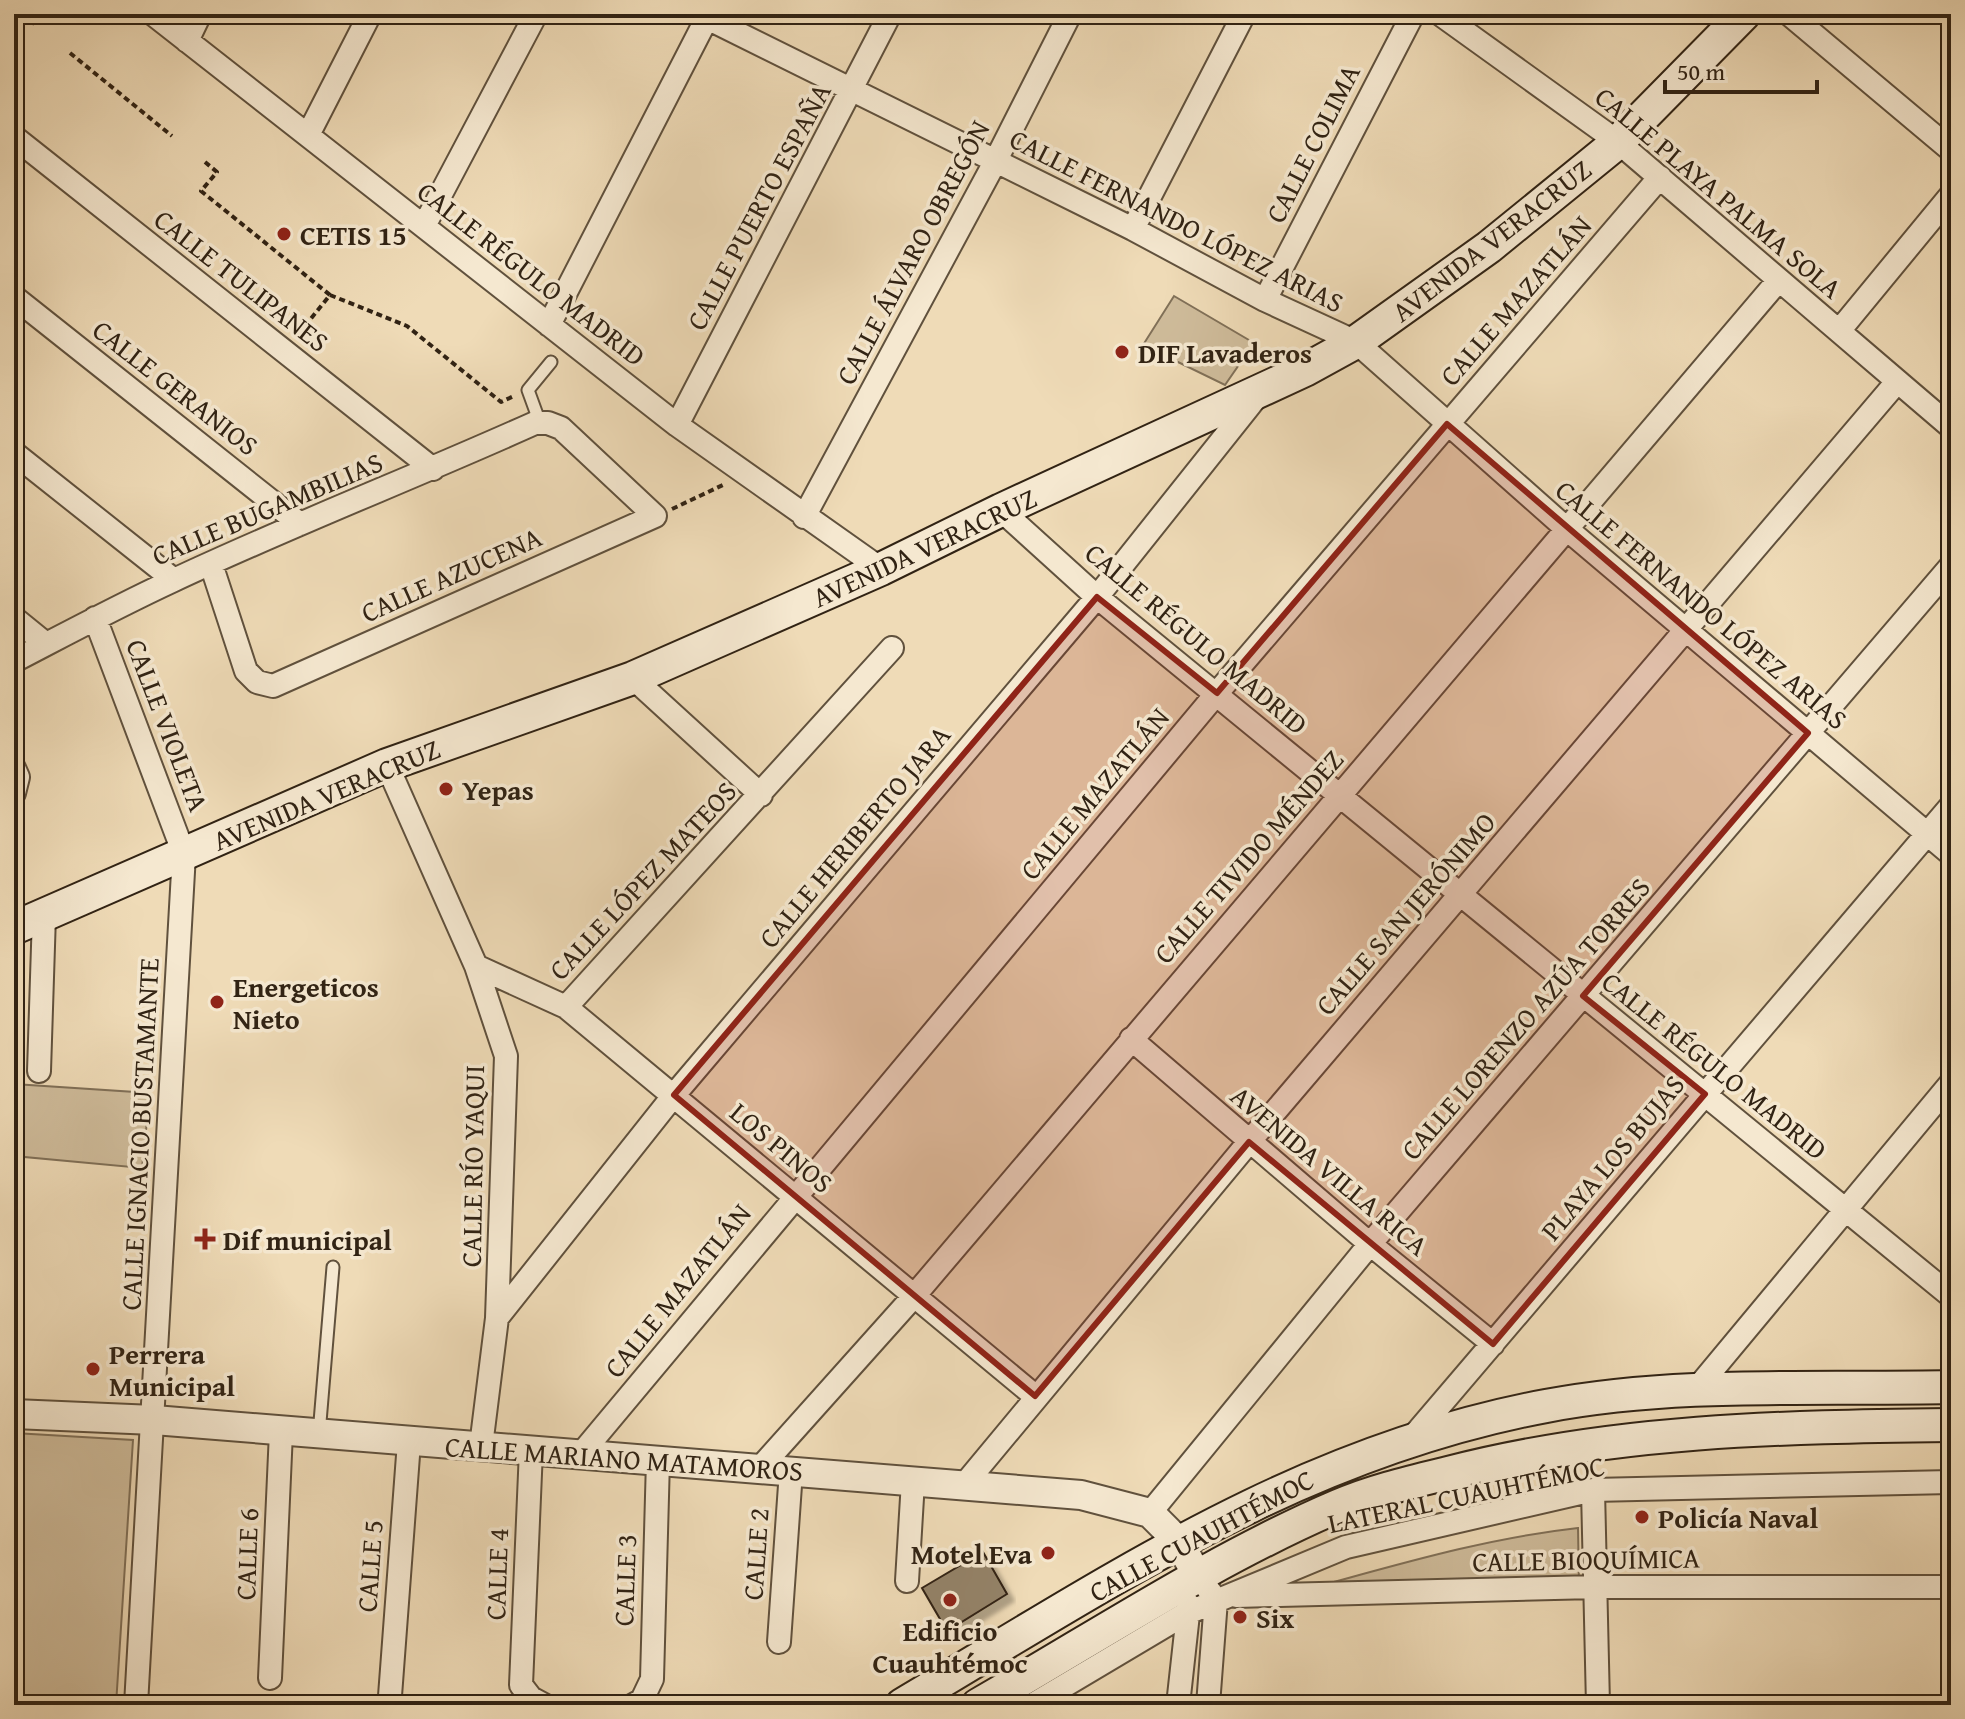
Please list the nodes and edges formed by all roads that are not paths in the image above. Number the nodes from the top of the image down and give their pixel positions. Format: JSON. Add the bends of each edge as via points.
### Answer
{"nodes":[{"id":1,"x":153,"y":14,"type":"edge"},
{"id":2,"x":200,"y":14,"type":"edge"},
{"id":3,"x":370,"y":14,"type":"edge"},
{"id":4,"x":536,"y":14,"type":"edge"},
{"id":5,"x":890,"y":14,"type":"edge"},
{"id":6,"x":1070,"y":14,"type":"edge"},
{"id":7,"x":1244,"y":14,"type":"edge"},
{"id":8,"x":1413,"y":14,"type":"edge"},
{"id":9,"x":1440,"y":14,"type":"edge"},
{"id":10,"x":1744,"y":14,"type":"edge"},
{"id":11,"x":1789,"y":14,"type":"edge"},
{"id":12,"x":705,"y":15,"type":"edge"},
{"id":13,"x":187,"y":41,"type":"junction"},
{"id":14,"x":853,"y":90,"type":"junction"},
{"id":15,"x":308,"y":135,"type":"junction"},
{"id":16,"x":14,"y":137,"type":"edge"},
{"id":17,"x":1618,"y":142,"type":"junction"},
{"id":18,"x":1951,"y":150,"type":"edge"},
{"id":19,"x":995,"y":162,"type":"junction"},
{"id":20,"x":1660,"y":177,"type":"junction"},
{"id":21,"x":1951,"y":195,"type":"edge"},
{"id":22,"x":424,"y":226,"type":"junction"},
{"id":23,"x":1133,"y":229,"type":"junction"},
{"id":24,"x":1778,"y":281,"type":"junction"},
{"id":25,"x":14,"y":297,"type":"edge"},
{"id":26,"x":1265,"y":300,"type":"junction"},
{"id":27,"x":549,"y":325,"type":"junction"},
{"id":28,"x":1839,"y":331,"type":"junction"},
{"id":29,"x":1356,"y":342,"type":"junction"},
{"id":30,"x":551,"y":362,"type":"dead end"},
{"id":31,"x":1896,"y":383,"type":"junction"},
{"id":32,"x":1258,"y":395,"type":"junction"},
{"id":33,"x":544,"y":423,"type":"junction"},
{"id":34,"x":1447,"y":424,"type":"junction"},
{"id":35,"x":677,"y":425,"type":"junction"},
{"id":36,"x":1951,"y":427,"type":"edge"},
{"id":37,"x":14,"y":453,"type":"edge"},
{"id":38,"x":433,"y":469,"type":"junction"},
{"id":39,"x":1001,"y":510,"type":"junction"},
{"id":40,"x":804,"y":517,"type":"junction"},
{"id":41,"x":300,"y":524,"type":"junction"},
{"id":42,"x":1568,"y":530,"type":"junction"},
{"id":43,"x":211,"y":564,"type":"junction"},
{"id":44,"x":1951,"y":566,"type":"edge"},
{"id":45,"x":881,"y":569,"type":"junction"},
{"id":46,"x":174,"y":580,"type":"junction"},
{"id":47,"x":1097,"y":597,"type":"junction"},
{"id":48,"x":14,"y":618,"type":"edge"},
{"id":49,"x":95,"y":618,"type":"junction"},
{"id":50,"x":1687,"y":631,"type":"junction"},
{"id":51,"x":46,"y":644,"type":"junction"},
{"id":52,"x":892,"y":648,"type":"dead end"},
{"id":53,"x":14,"y":661,"type":"edge"},
{"id":54,"x":633,"y":678,"type":"junction"},
{"id":55,"x":1217,"y":693,"type":"junction"},
{"id":56,"x":1808,"y":733,"type":"junction"},
{"id":57,"x":387,"y":765,"type":"junction"},
{"id":58,"x":14,"y":768,"type":"edge"},
{"id":59,"x":14,"y":793,"type":"edge"},
{"id":60,"x":761,"y":795,"type":"junction"},
{"id":61,"x":1340,"y":795,"type":"junction"},
{"id":62,"x":1951,"y":806,"type":"edge"},
{"id":63,"x":1928,"y":835,"type":"junction"},
{"id":64,"x":184,"y":854,"type":"junction"},
{"id":65,"x":1951,"y":854,"type":"edge"},
{"id":66,"x":1459,"y":895,"type":"junction"},
{"id":67,"x":44,"y":915,"type":"junction"},
{"id":68,"x":14,"y":928,"type":"edge"},
{"id":69,"x":476,"y":966,"type":"junction"},
{"id":70,"x":1583,"y":996,"type":"junction"},
{"id":71,"x":566,"y":1007,"type":"junction"},
{"id":72,"x":1131,"y":1039,"type":"junction"},
{"id":73,"x":39,"y":1071,"type":"dead end"},
{"id":74,"x":1951,"y":1083,"type":"edge"},
{"id":75,"x":1705,"y":1094,"type":"junction"},
{"id":76,"x":674,"y":1095,"type":"junction"},
{"id":77,"x":1249,"y":1142,"type":"junction"},
{"id":78,"x":793,"y":1196,"type":"junction"},
{"id":79,"x":1844,"y":1210,"type":"junction"},
{"id":80,"x":1370,"y":1244,"type":"junction"},
{"id":81,"x":333,"y":1267,"type":"dead end"},
{"id":82,"x":914,"y":1296,"type":"junction"},
{"id":83,"x":1951,"y":1296,"type":"edge"},
{"id":84,"x":497,"y":1318,"type":"junction"},
{"id":85,"x":1493,"y":1344,"type":"junction"},
{"id":86,"x":1951,"y":1387,"type":"edge"},
{"id":87,"x":1694,"y":1392,"type":"junction"},
{"id":88,"x":1035,"y":1396,"type":"junction"},
{"id":89,"x":14,"y":1414,"type":"edge"},
{"id":90,"x":154,"y":1420,"type":"junction"},
{"id":91,"x":1951,"y":1425,"type":"edge"},
{"id":92,"x":281,"y":1432,"type":"junction"},
{"id":93,"x":319,"y":1434,"type":"junction"},
{"id":94,"x":1412,"y":1438,"type":"junction"},
{"id":95,"x":409,"y":1442,"type":"junction"},
{"id":96,"x":481,"y":1446,"type":"junction"},
{"id":97,"x":531,"y":1450,"type":"junction"},
{"id":98,"x":581,"y":1454,"type":"junction"},
{"id":99,"x":658,"y":1460,"type":"junction"},
{"id":100,"x":760,"y":1468,"type":"junction"},
{"id":101,"x":791,"y":1471,"type":"junction"},
{"id":102,"x":913,"y":1481,"type":"junction"},
{"id":103,"x":1951,"y":1482,"type":"edge"},
{"id":104,"x":964,"y":1485,"type":"junction"},
{"id":105,"x":1593,"y":1490,"type":"junction"},
{"id":106,"x":1150,"y":1513,"type":"junction"},
{"id":107,"x":1179,"y":1542,"type":"junction"},
{"id":108,"x":907,"y":1581,"type":"dead end"},
{"id":109,"x":1595,"y":1587,"type":"junction"},
{"id":110,"x":1951,"y":1587,"type":"edge"},
{"id":111,"x":1212,"y":1592,"type":"junction"},
{"id":112,"x":1185,"y":1614,"type":"junction"},
{"id":113,"x":779,"y":1642,"type":"dead end"},
{"id":114,"x":270,"y":1678,"type":"dead end"},
{"id":115,"x":390,"y":1696,"type":"dead end"},
{"id":116,"x":538,"y":1701,"type":"edge"},
{"id":117,"x":637,"y":1702,"type":"edge"},
{"id":118,"x":136,"y":1705,"type":"edge"},
{"id":119,"x":902,"y":1705,"type":"edge"},
{"id":120,"x":978,"y":1705,"type":"edge"},
{"id":121,"x":1032,"y":1705,"type":"edge"},
{"id":122,"x":1178,"y":1705,"type":"edge"},
{"id":123,"x":1208,"y":1705,"type":"edge"},
{"id":124,"x":1598,"y":1705,"type":"edge"}],
"edges":[{"from":1,"to":13,"type":"street","name":"CALLE RÉGULO MADRID"},
{"from":2,"to":13,"type":"street"},
{"from":3,"to":15,"type":"street"},
{"from":4,"to":22,"type":"street"},
{"from":5,"to":14,"type":"street","name":"CALLE PUERTO ESPAÑA"},
{"from":6,"to":19,"type":"street","name":"CALLE ÁLVARO OBREGÓN"},
{"from":7,"to":23,"type":"street"},
{"from":8,"to":26,"type":"street","name":"CALLE COLIMA"},
{"from":9,"to":17,"type":"street","name":"CALLE PLAYA PALMA SOLA"},
{"from":10,"to":17,"type":"main road","name":"AVENIDA VERACRUZ"},
{"from":11,"to":18,"type":"street"},
{"from":12,"to":14,"type":"street","name":"CALLE FERNANDO LÓPEZ ARIAS"},
{"from":12,"to":27,"type":"street"},
{"from":13,"to":15,"type":"street","name":"CALLE RÉGULO MADRID"},
{"from":14,"to":19,"type":"street","name":"CALLE FERNANDO LÓPEZ ARIAS"},
{"from":14,"to":35,"type":"street","name":"CALLE PUERTO ESPAÑA"},
{"from":15,"to":22,"type":"street","name":"CALLE RÉGULO MADRID"},
{"from":16,"to":38,"type":"street","name":"CALLE TULIPANES"},
{"from":17,"to":20,"type":"street","name":"CALLE PLAYA PALMA SOLA"},
{"from":17,"to":29,"type":"main road","name":"AVENIDA VERACRUZ","via":[[1489,247]]},
{"from":19,"to":23,"type":"street","name":"CALLE FERNANDO LÓPEZ ARIAS"},
{"from":19,"to":40,"type":"street","name":"CALLE ÁLVARO OBREGÓN"},
{"from":20,"to":24,"type":"street","name":"CALLE PLAYA PALMA SOLA"},
{"from":20,"to":34,"type":"street","name":"CALLE MAZATLÁN"},
{"from":21,"to":28,"type":"street"},
{"from":22,"to":27,"type":"street","name":"CALLE RÉGULO MADRID"},
{"from":23,"to":26,"type":"street","name":"CALLE FERNANDO LÓPEZ ARIAS"},
{"from":24,"to":28,"type":"street","name":"CALLE PLAYA PALMA SOLA"},
{"from":24,"to":42,"type":"street","name":"CALLE TIVIDO MÉNDEZ"},
{"from":25,"to":41,"type":"street","name":"CALLE GERANIOS"},
{"from":26,"to":29,"type":"street","name":"CALLE FERNANDO LÓPEZ ARIAS"},
{"from":27,"to":35,"type":"street","name":"CALLE RÉGULO MADRID"},
{"from":28,"to":31,"type":"street","name":"CALLE PLAYA PALMA SOLA"},
{"from":29,"to":32,"type":"main road","name":"AVENIDA VERACRUZ"},
{"from":29,"to":34,"type":"street","name":"CALLE FERNANDO LÓPEZ ARIAS"},
{"from":30,"to":33,"type":"lane","via":[[528,390]]},
{"from":31,"to":36,"type":"street","name":"CALLE PLAYA PALMA SOLA"},
{"from":31,"to":50,"type":"street","name":"CALLE SAN JERÓNIMO"},
{"from":32,"to":39,"type":"main road","name":"AVENIDA VERACRUZ"},
{"from":32,"to":47,"type":"street","name":"CALLE HERIBERTO JARA"},
{"from":33,"to":38,"type":"street","name":"CALLE BUGAMBILIAS"},
{"from":33,"to":43,"type":"street","name":"CALLE AZUCENA","via":[[561,428],[655,516],[273,686],[257,682],[246,671]]},
{"from":34,"to":42,"type":"street","name":"CALLE FERNANDO LÓPEZ ARIAS"},
{"from":34,"to":55,"type":"street","name":"CALLE MAZATLÁN"},
{"from":35,"to":40,"type":"street","name":"CALLE RÉGULO MADRID"},
{"from":37,"to":46,"type":"street"},
{"from":38,"to":41,"type":"street","name":"CALLE BUGAMBILIAS"},
{"from":39,"to":45,"type":"main road","name":"AVENIDA VERACRUZ"},
{"from":39,"to":47,"type":"street","name":"CALLE RÉGULO MADRID"},
{"from":40,"to":45,"type":"street","name":"CALLE RÉGULO MADRID"},
{"from":41,"to":43,"type":"street","name":"CALLE BUGAMBILIAS"},
{"from":42,"to":50,"type":"street","name":"CALLE FERNANDO LÓPEZ ARIAS"},
{"from":42,"to":61,"type":"street","name":"CALLE TIVIDO MÉNDEZ"},
{"from":43,"to":46,"type":"street","name":"CALLE BUGAMBILIAS"},
{"from":44,"to":56,"type":"street","name":"CALLE LORENZO AZÚA TORRES"},
{"from":45,"to":54,"type":"main road","name":"AVENIDA VERACRUZ"},
{"from":46,"to":49,"type":"street","name":"CALLE BUGAMBILIAS"},
{"from":47,"to":55,"type":"street","name":"CALLE RÉGULO MADRID"},
{"from":47,"to":76,"type":"street","name":"CALLE HERIBERTO JARA"},
{"from":48,"to":51,"type":"street"},
{"from":49,"to":51,"type":"street","name":"CALLE BUGAMBILIAS"},
{"from":49,"to":64,"type":"street","name":"CALLE VIOLETA"},
{"from":50,"to":56,"type":"street","name":"CALLE FERNANDO LÓPEZ ARIAS"},
{"from":50,"to":66,"type":"street","name":"CALLE SAN JERÓNIMO"},
{"from":51,"to":53,"type":"street","name":"CALLE BUGAMBILIAS"},
{"from":52,"to":60,"type":"street","name":"CALLE LÓPEZ MATEOS"},
{"from":54,"to":57,"type":"main road","name":"AVENIDA VERACRUZ"},
{"from":54,"to":60,"type":"street"},
{"from":55,"to":61,"type":"street","name":"CALLE RÉGULO MADRID"},
{"from":55,"to":78,"type":"street","name":"CALLE MAZATLÁN"},
{"from":56,"to":63,"type":"street","name":"CALLE FERNANDO LÓPEZ ARIAS"},
{"from":56,"to":70,"type":"street","name":"CALLE LORENZO AZÚA TORRES"},
{"from":57,"to":64,"type":"main road","name":"AVENIDA VERACRUZ"},
{"from":57,"to":69,"type":"street","name":"CALLE RÍO YAQUI"},
{"from":58,"to":59,"type":"street"},
{"from":60,"to":71,"type":"street","name":"CALLE LÓPEZ MATEOS"},
{"from":61,"to":66,"type":"street","name":"CALLE RÉGULO MADRID"},
{"from":61,"to":72,"type":"street","name":"CALLE TIVIDO MÉNDEZ"},
{"from":62,"to":63,"type":"street","name":"PLAYA LOS BUJAS"},
{"from":63,"to":65,"type":"street","name":"CALLE FERNANDO LÓPEZ ARIAS"},
{"from":63,"to":75,"type":"street","name":"PLAYA LOS BUJAS"},
{"from":64,"to":67,"type":"main road","name":"AVENIDA VERACRUZ"},
{"from":64,"to":90,"type":"street","name":"CALLE IGNACIO BUSTAMANTE"},
{"from":66,"to":70,"type":"street","name":"CALLE RÉGULO MADRID"},
{"from":66,"to":77,"type":"street","name":"CALLE SAN JERÓNIMO"},
{"from":67,"to":68,"type":"main road","name":"AVENIDA VERACRUZ"},
{"from":67,"to":73,"type":"street"},
{"from":69,"to":71,"type":"street","name":"LOS PINOS"},
{"from":69,"to":84,"type":"street","name":"CALLE RÍO YAQUI","via":[[506,1056]]},
{"from":70,"to":75,"type":"street","name":"CALLE RÉGULO MADRID"},
{"from":70,"to":80,"type":"street","name":"CALLE LORENZO AZÚA TORRES"},
{"from":71,"to":76,"type":"street","name":"LOS PINOS"},
{"from":72,"to":77,"type":"street","name":"AVENIDA VILLA RICA"},
{"from":72,"to":82,"type":"street","name":"CALLE TIVIDO MÉNDEZ"},
{"from":74,"to":79,"type":"street"},
{"from":75,"to":79,"type":"street","name":"CALLE RÉGULO MADRID"},
{"from":75,"to":85,"type":"street","name":"PLAYA LOS BUJAS"},
{"from":76,"to":78,"type":"street","name":"LOS PINOS"},
{"from":76,"to":84,"type":"street","name":"CALLE HERIBERTO JARA"},
{"from":77,"to":80,"type":"street","name":"AVENIDA VILLA RICA"},
{"from":77,"to":88,"type":"street","name":"CALLE SAN JERÓNIMO"},
{"from":78,"to":82,"type":"street","name":"LOS PINOS"},
{"from":78,"to":98,"type":"street","name":"CALLE MAZATLÁN"},
{"from":79,"to":83,"type":"street","name":"CALLE RÉGULO MADRID"},
{"from":79,"to":87,"type":"street"},
{"from":80,"to":85,"type":"street","name":"AVENIDA VILLA RICA"},
{"from":80,"to":106,"type":"street","name":"CALLE LORENZO AZÚA TORRES"},
{"from":81,"to":93,"type":"lane"},
{"from":82,"to":88,"type":"street","name":"LOS PINOS"},
{"from":82,"to":100,"type":"street","name":"CALLE TIVIDO MÉNDEZ"},
{"from":84,"to":96,"type":"street","name":"CALLE RÍO YAQUI"},
{"from":85,"to":94,"type":"street","name":"PLAYA LOS BUJAS"},
{"from":86,"to":87,"type":"main road","name":"CALLE CUAUHTÉMOC"},
{"from":87,"to":94,"type":"main road","name":"CALLE CUAUHTÉMOC","via":[[1547,1406]]},
{"from":88,"to":104,"type":"street","name":"CALLE SAN JERÓNIMO"},
{"from":89,"to":90,"type":"street","name":"CALLE MARIANO MATAMOROS"},
{"from":90,"to":92,"type":"street","name":"CALLE MARIANO MATAMOROS"},
{"from":90,"to":118,"type":"street","name":"CALLE IGNACIO BUSTAMANTE"},
{"from":91,"to":111,"type":"main road","name":"CALLE CUAUHTÉMOC","via":[[1670,1433],[1503,1458],[1340,1505]]},
{"from":92,"to":93,"type":"street","name":"CALLE MARIANO MATAMOROS"},
{"from":92,"to":114,"type":"street","name":"CALLE 6"},
{"from":93,"to":95,"type":"street","name":"CALLE MARIANO MATAMOROS"},
{"from":94,"to":107,"type":"main road","name":"CALLE CUAUHTÉMOC","via":[[1255,1501]]},
{"from":95,"to":96,"type":"street","name":"CALLE MARIANO MATAMOROS"},
{"from":95,"to":115,"type":"street","name":"CALLE 5"},
{"from":96,"to":97,"type":"street","name":"CALLE MARIANO MATAMOROS"},
{"from":97,"to":98,"type":"street","name":"CALLE MARIANO MATAMOROS"},
{"from":97,"to":116,"type":"street","name":"CALLE 4","via":[[521,1685]]},
{"from":98,"to":99,"type":"street","name":"CALLE MARIANO MATAMOROS"},
{"from":99,"to":100,"type":"street","name":"CALLE MARIANO MATAMOROS"},
{"from":99,"to":117,"type":"street","name":"CALLE 3","via":[[652,1679]]},
{"from":100,"to":101,"type":"street","name":"CALLE MARIANO MATAMOROS"},
{"from":101,"to":102,"type":"street","name":"CALLE MARIANO MATAMOROS"},
{"from":101,"to":113,"type":"street","name":"CALLE 2"},
{"from":102,"to":104,"type":"street","name":"CALLE MARIANO MATAMOROS"},
{"from":102,"to":108,"type":"street"},
{"from":103,"to":105,"type":"street","name":"LATERAL CUAUHTÉMOC"},
{"from":104,"to":106,"type":"street","name":"CALLE MARIANO MATAMOROS","via":[[1081,1495]]},
{"from":105,"to":109,"type":"street"},
{"from":105,"to":111,"type":"street","name":"LATERAL CUAUHTÉMOC","via":[[1346,1547]]},
{"from":106,"to":107,"type":"street"},
{"from":107,"to":111,"type":"street"},
{"from":107,"to":119,"type":"main road","name":"CALLE CUAUHTÉMOC"},
{"from":109,"to":110,"type":"street","name":"CALLE BIOQUÍMICA"},
{"from":109,"to":111,"type":"street","name":"CALLE BIOQUÍMICA"},
{"from":109,"to":124,"type":"street"},
{"from":111,"to":112,"type":"street"},
{"from":111,"to":120,"type":"main road","name":"CALLE CUAUHTÉMOC"},
{"from":111,"to":123,"type":"street"},
{"from":112,"to":121,"type":"street"},
{"from":112,"to":122,"type":"street"}]}
